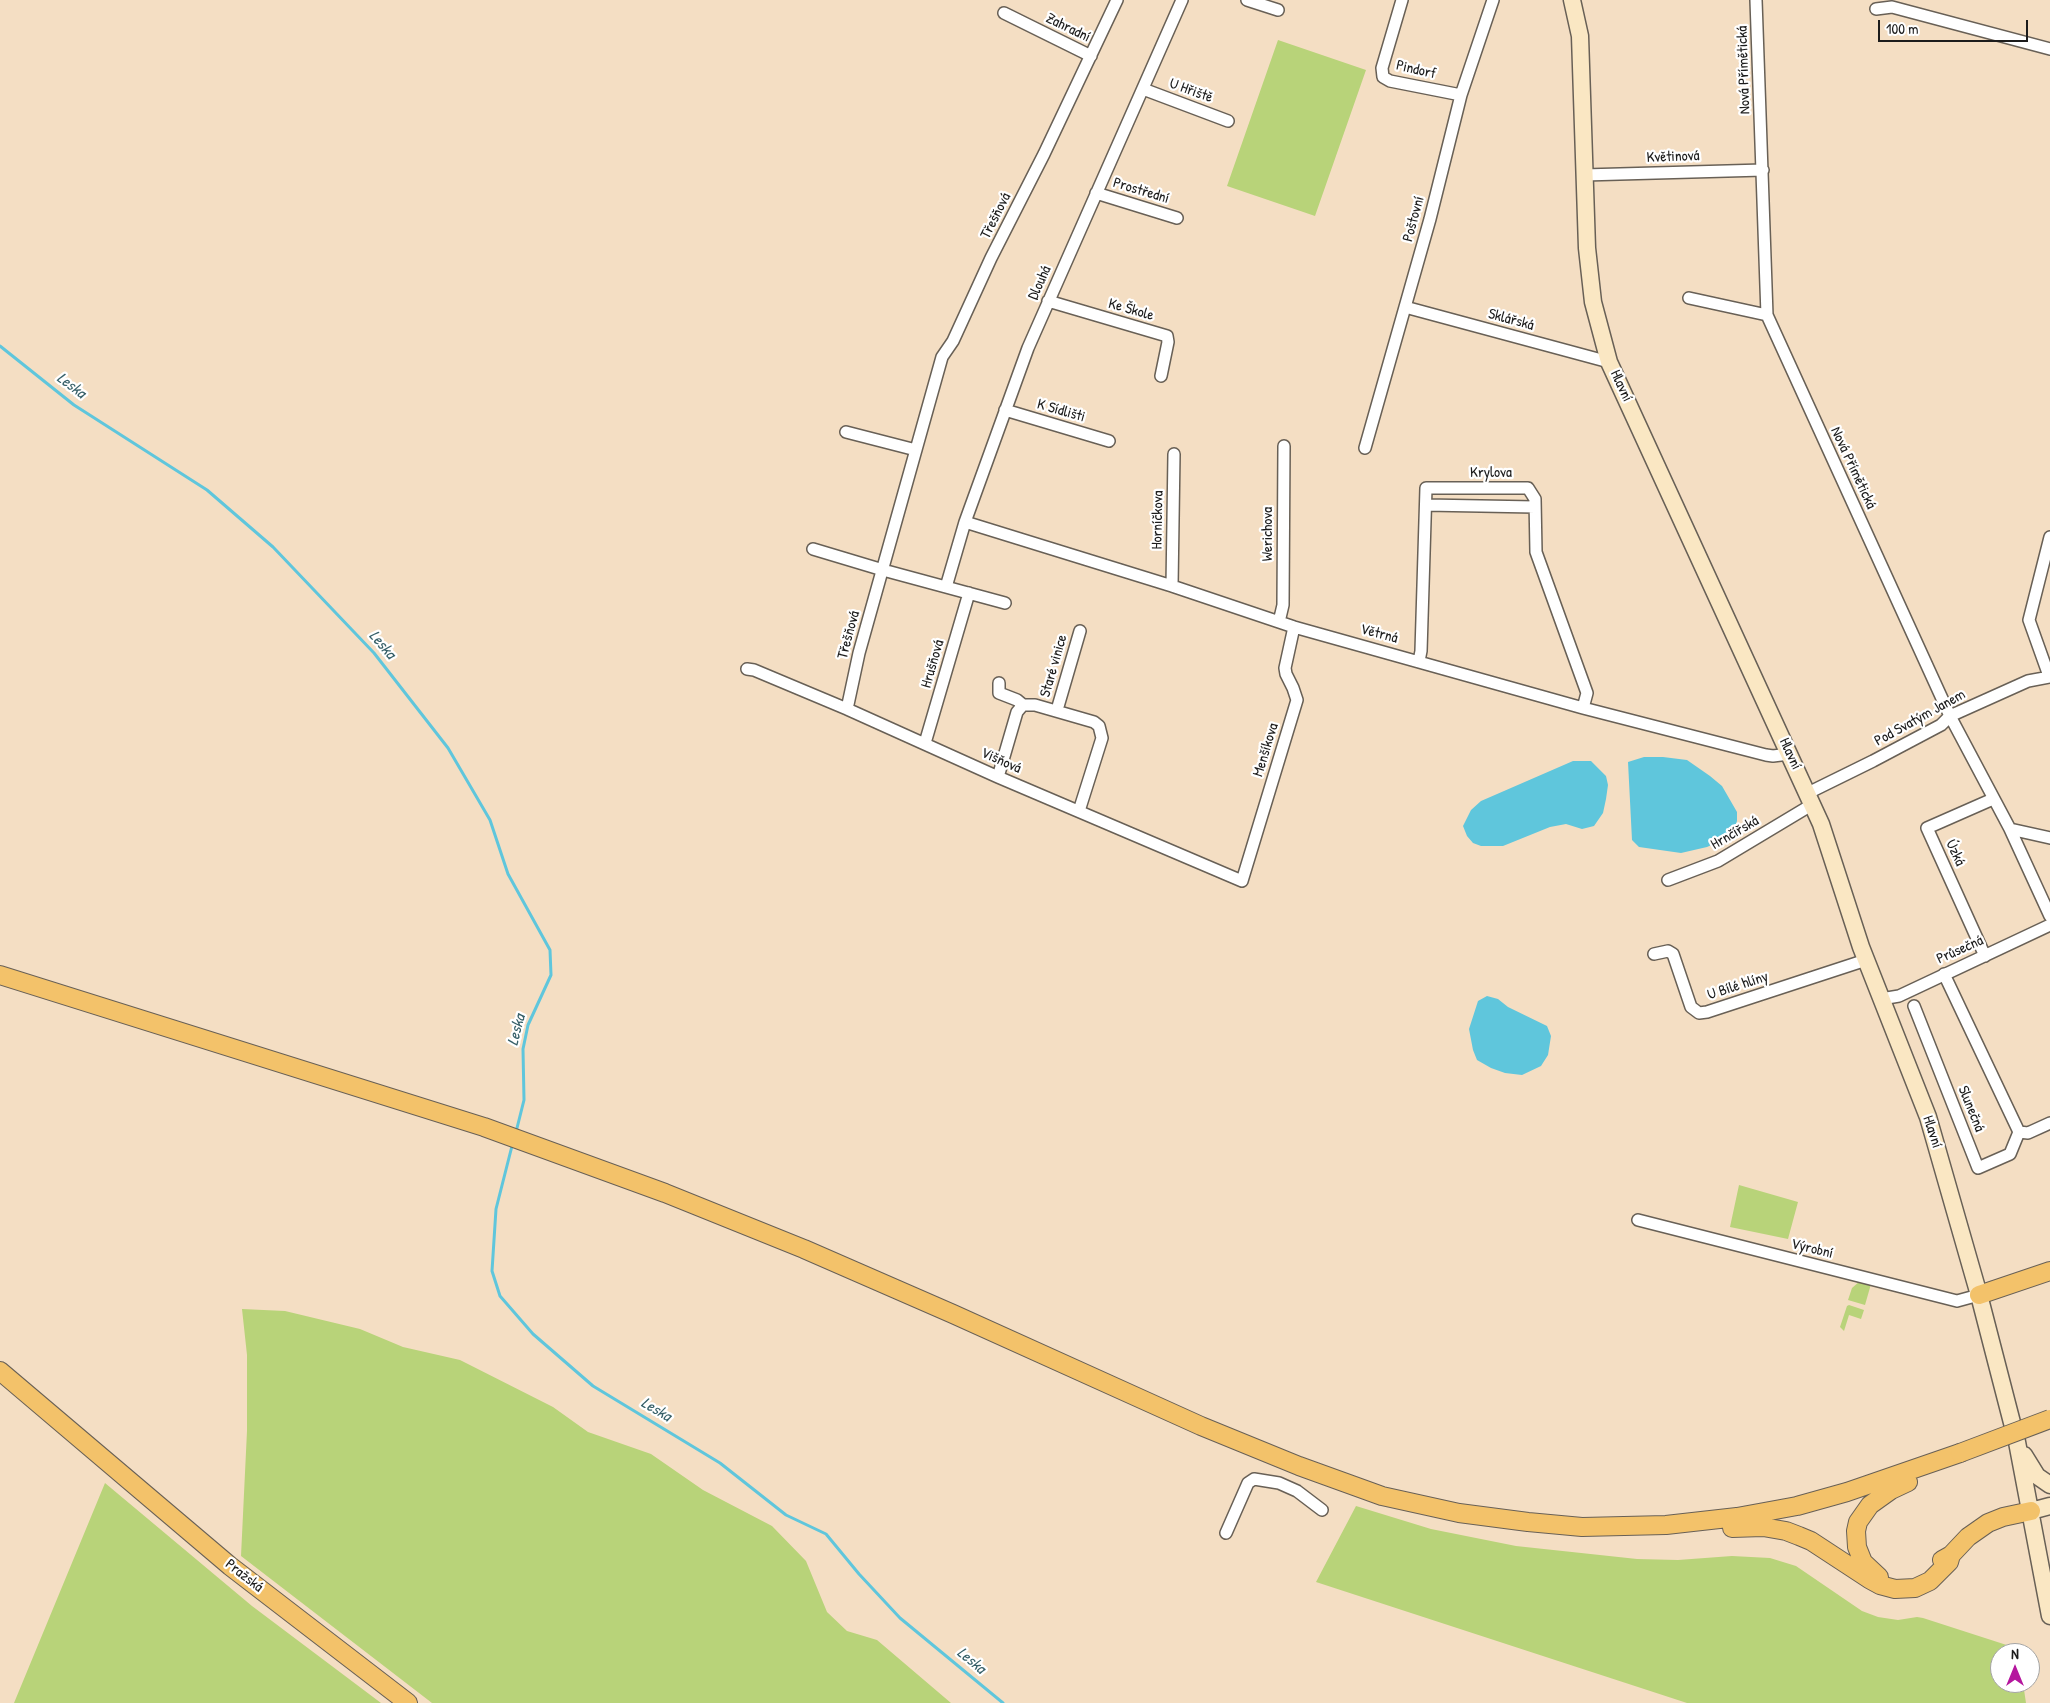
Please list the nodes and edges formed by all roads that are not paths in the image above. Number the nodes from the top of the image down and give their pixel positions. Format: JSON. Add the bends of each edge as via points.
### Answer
{"nodes":[{"id":1,"x":1117,"y":0,"type":"edge"},
{"id":2,"x":1182,"y":0,"type":"edge"},
{"id":3,"x":1247,"y":0,"type":"edge"},
{"id":4,"x":1402,"y":0,"type":"edge"},
{"id":5,"x":1493,"y":0,"type":"edge"},
{"id":6,"x":1572,"y":0,"type":"edge"},
{"id":7,"x":1756,"y":0,"type":"edge"},
{"id":8,"x":1876,"y":9,"type":"dead end"},
{"id":9,"x":1278,"y":10,"type":"dead end"},
{"id":10,"x":1004,"y":13,"type":"dead end"},
{"id":11,"x":2050,"y":49,"type":"edge"},
{"id":12,"x":1091,"y":56,"type":"junction"},
{"id":13,"x":1143,"y":89,"type":"junction"},
{"id":14,"x":1461,"y":95,"type":"junction"},
{"id":15,"x":1228,"y":121,"type":"dead end"},
{"id":16,"x":1763,"y":170,"type":"junction"},
{"id":17,"x":1584,"y":175,"type":"junction"},
{"id":18,"x":1096,"y":193,"type":"junction"},
{"id":19,"x":1176,"y":218,"type":"dead end"},
{"id":20,"x":1689,"y":298,"type":"dead end"},
{"id":21,"x":1048,"y":301,"type":"junction"},
{"id":22,"x":1405,"y":307,"type":"junction"},
{"id":23,"x":1767,"y":315,"type":"junction"},
{"id":24,"x":1609,"y":362,"type":"junction"},
{"id":25,"x":1161,"y":376,"type":"dead end"},
{"id":26,"x":1005,"y":410,"type":"junction"},
{"id":27,"x":846,"y":432,"type":"dead end"},
{"id":28,"x":1108,"y":441,"type":"dead end"},
{"id":29,"x":1284,"y":446,"type":"dead end"},
{"id":30,"x":1366,"y":448,"type":"dead end"},
{"id":31,"x":916,"y":450,"type":"junction"},
{"id":32,"x":1174,"y":454,"type":"dead end"},
{"id":33,"x":1426,"y":505,"type":"junction"},
{"id":34,"x":1535,"y":507,"type":"junction"},
{"id":35,"x":965,"y":522,"type":"junction"},
{"id":36,"x":2050,"y":537,"type":"edge"},
{"id":37,"x":814,"y":549,"type":"dead end"},
{"id":38,"x":883,"y":570,"type":"junction"},
{"id":39,"x":1172,"y":586,"type":"junction"},
{"id":40,"x":946,"y":587,"type":"junction"},
{"id":41,"x":969,"y":593,"type":"junction"},
{"id":42,"x":1005,"y":603,"type":"dead end"},
{"id":43,"x":1279,"y":622,"type":"junction"},
{"id":44,"x":1294,"y":628,"type":"junction"},
{"id":45,"x":1080,"y":631,"type":"dead end"},
{"id":46,"x":1419,"y":661,"type":"junction"},
{"id":47,"x":747,"y":669,"type":"dead end"},
{"id":48,"x":2049,"y":677,"type":"edge"},
{"id":49,"x":999,"y":682,"type":"dead end"},
{"id":50,"x":1023,"y":705,"type":"junction"},
{"id":51,"x":1583,"y":708,"type":"junction"},
{"id":52,"x":847,"y":709,"type":"junction"},
{"id":53,"x":1057,"y":710,"type":"junction"},
{"id":54,"x":1950,"y":716,"type":"junction"},
{"id":55,"x":925,"y":743,"type":"junction"},
{"id":56,"x":1789,"y":754,"type":"junction"},
{"id":57,"x":998,"y":777,"type":"junction"},
{"id":58,"x":1810,"y":799,"type":"junction"},
{"id":59,"x":1993,"y":799,"type":"junction"},
{"id":60,"x":1079,"y":811,"type":"junction"},
{"id":61,"x":2010,"y":829,"type":"junction"},
{"id":62,"x":2050,"y":838,"type":"edge"},
{"id":63,"x":1668,"y":880,"type":"dead end"},
{"id":64,"x":1242,"y":881,"type":"joint"},
{"id":65,"x":2050,"y":916,"type":"edge"},
{"id":66,"x":2050,"y":925,"type":"edge"},
{"id":67,"x":1654,"y":954,"type":"dead end"},
{"id":68,"x":1986,"y":956,"type":"junction"},
{"id":69,"x":1866,"y":960,"type":"junction"},
{"id":70,"x":1944,"y":974,"type":"junction"},
{"id":71,"x":0,"y":975,"type":"edge"},
{"id":72,"x":1881,"y":999,"type":"junction"},
{"id":73,"x":1914,"y":1006,"type":"dead end"},
{"id":74,"x":2050,"y":1123,"type":"edge"},
{"id":75,"x":2019,"y":1132,"type":"junction"},
{"id":76,"x":1638,"y":1220,"type":"dead end"},
{"id":77,"x":2050,"y":1271,"type":"edge"},
{"id":78,"x":1979,"y":1296,"type":"junction"},
{"id":79,"x":0,"y":1371,"type":"edge"},
{"id":80,"x":2050,"y":1419,"type":"edge"},
{"id":81,"x":2017,"y":1442,"type":"junction"},
{"id":82,"x":1960,"y":1453,"type":"junction"},
{"id":83,"x":2050,"y":1485,"type":"edge"},
{"id":84,"x":2050,"y":1506,"type":"edge"},
{"id":85,"x":1322,"y":1510,"type":"dead end"},
{"id":86,"x":2031,"y":1511,"type":"junction"},
{"id":87,"x":1615,"y":1527,"type":"junction"},
{"id":88,"x":1226,"y":1533,"type":"dead end"},
{"id":89,"x":1951,"y":1555,"type":"junction"},
{"id":90,"x":2050,"y":1616,"type":"edge"},
{"id":91,"x":408,"y":1703,"type":"edge"}],
"edges":[{"from":1,"to":12,"type":"street","name":"Třešňová"},
{"from":2,"to":13,"type":"street","name":"Dlouhá"},
{"from":3,"to":9,"type":"street"},
{"from":4,"to":14,"type":"street","name":"Pindorf","via":[[1382,68],[1383,77]]},
{"from":5,"to":14,"type":"street","name":"Poštovní"},
{"from":6,"to":17,"type":"main road","name":"Hlavní","via":[[1580,36]]},
{"from":7,"to":16,"type":"street","name":"Nová Přímětická"},
{"from":8,"to":11,"type":"street","via":[[1892,7]]},
{"from":10,"to":12,"type":"street","name":"Zahradní"},
{"from":12,"to":31,"type":"street","name":"Třešňová","via":[[953,341],[942,357]]},
{"from":13,"to":15,"type":"street","name":"U Hřiště"},
{"from":13,"to":18,"type":"street","name":"Dlouhá"},
{"from":14,"to":22,"type":"street","name":"Poštovní"},
{"from":16,"to":17,"type":"street","name":"Květinová"},
{"from":16,"to":23,"type":"street","name":"Nová Přímětická"},
{"from":17,"to":24,"type":"main road","name":"Hlavní","via":[[1593,302]]},
{"from":18,"to":19,"type":"street","name":"Prostřední"},
{"from":18,"to":21,"type":"street","name":"Dlouhá"},
{"from":20,"to":23,"type":"street"},
{"from":21,"to":25,"type":"street","name":"Ke Škole","via":[[1167,336]]},
{"from":21,"to":26,"type":"street","name":"Dlouhá"},
{"from":22,"to":24,"type":"street","name":"Sklářská"},
{"from":22,"to":30,"type":"street","name":"Poštovní"},
{"from":23,"to":54,"type":"street","name":"Nová Přímětická"},
{"from":24,"to":56,"type":"main road","name":"Hlavní"},
{"from":26,"to":28,"type":"street","name":"K Sídlišti"},
{"from":26,"to":35,"type":"street","name":"Dlouhá"},
{"from":27,"to":31,"type":"street"},
{"from":29,"to":43,"type":"street","name":"Werichova","via":[[1283,605]]},
{"from":31,"to":38,"type":"street","name":"Třešňová"},
{"from":32,"to":39,"type":"street","name":"Horníčkova"},
{"from":33,"to":34,"type":"street"},
{"from":33,"to":34,"type":"street","name":"Krylova","via":[[1426,488],[1528,488],[1535,498]]},
{"from":33,"to":46,"type":"street","name":"Krylova"},
{"from":34,"to":51,"type":"street","name":"Krylova","via":[[1536,552],[1587,693]]},
{"from":35,"to":39,"type":"street","name":"Větrná"},
{"from":35,"to":40,"type":"street","name":"Dlouhá"},
{"from":36,"to":48,"type":"street","name":"Pod Svatým Janem","via":[[2028,620]]},
{"from":37,"to":38,"type":"street"},
{"from":38,"to":40,"type":"street"},
{"from":38,"to":52,"type":"street","name":"Třešňová"},
{"from":39,"to":43,"type":"street","name":"Větrná"},
{"from":40,"to":41,"type":"street"},
{"from":41,"to":42,"type":"street"},
{"from":41,"to":55,"type":"street","name":"Hrušňová"},
{"from":43,"to":44,"type":"street","name":"Větrná"},
{"from":44,"to":46,"type":"street","name":"Větrná"},
{"from":44,"to":64,"type":"street","name":"Menšíkova","via":[[1285,668],[1297,700]]},
{"from":45,"to":53,"type":"street","name":"Staré vinice"},
{"from":46,"to":51,"type":"street","name":"Větrná"},
{"from":47,"to":52,"type":"street","name":"Višňová"},
{"from":48,"to":54,"type":"street","name":"Pod Svatým Janem","via":[[2028,681]]},
{"from":49,"to":50,"type":"street","via":[[999,693]]},
{"from":50,"to":53,"type":"street","name":"Staré vinice"},
{"from":50,"to":57,"type":"street","name":"Staré vinice","via":[[1017,712]]},
{"from":51,"to":56,"type":"street","name":"Větrná","via":[[1766,755]]},
{"from":52,"to":55,"type":"street","name":"Višňová"},
{"from":53,"to":60,"type":"street","name":"Staré vinice","via":[[1094,722],[1101,733]]},
{"from":54,"to":58,"type":"street","name":"Pod Svatým Janem","via":[[1933,730]]},
{"from":54,"to":59,"type":"street","name":"Nová Přímětická"},
{"from":55,"to":57,"type":"street","name":"Višňová"},
{"from":56,"to":58,"type":"main road","name":"Hlavní"},
{"from":57,"to":60,"type":"street","name":"Višňová"},
{"from":58,"to":63,"type":"street","name":"Hrnčířská","via":[[1718,861]]},
{"from":58,"to":69,"type":"main road","name":"Hlavní","via":[[1822,824]]},
{"from":59,"to":61,"type":"street","name":"Nová Přímětická"},
{"from":59,"to":68,"type":"street","name":"Úzká","via":[[1927,828]]},
{"from":60,"to":64,"type":"street","name":"Višňová"},
{"from":61,"to":62,"type":"street"},
{"from":61,"to":65,"type":"street","name":"Nová Přímětická"},
{"from":66,"to":68,"type":"street","name":"Průsečná"},
{"from":67,"to":69,"type":"street","name":"U Bílé hlíny","via":[[1668,951],[1673,954],[1692,1007],[1699,1013]]},
{"from":68,"to":70,"type":"street","name":"Průsečná"},
{"from":69,"to":72,"type":"main road","name":"Hlavní"},
{"from":70,"to":72,"type":"street","name":"Průsečná","via":[[1899,996]]},
{"from":70,"to":75,"type":"street","name":"Slunečná"},
{"from":71,"to":87,"type":"main road","via":[[530,1143],[804,1249],[1201,1426],[1382,1496],[1459,1513],[1558,1526]]},
{"from":72,"to":78,"type":"main road","name":"Hlavní","via":[[1928,1117]]},
{"from":73,"to":75,"type":"street","name":"Slunečná","via":[[1978,1168],[2010,1154]]},
{"from":74,"to":75,"type":"street","via":[[2028,1133]]},
{"from":76,"to":78,"type":"street","name":"Výrobní","via":[[1957,1301]]},
{"from":77,"to":78,"type":"main road"},
{"from":78,"to":81,"type":"main road","name":"Hlavní"},
{"from":79,"to":91,"type":"main road","name":"Pražská","via":[[230,1566]]},
{"from":80,"to":82,"type":"main road","bridge":true},
{"from":81,"to":83,"type":"main road","via":[[2032,1471]]},
{"from":81,"to":86,"type":"main road","name":"Hlavní"},
{"from":82,"to":87,"type":"main road","via":[[1847,1492],[1765,1513],[1697,1522]]},
{"from":82,"to":89,"type":"main road","via":[[1952,1465],[1903,1484],[1878,1498],[1864,1511],[1856,1531],[1857,1547],[1863,1562],[1879,1576],[1893,1582],[1922,1577]]},
{"from":84,"to":86,"type":"main road"},
{"from":85,"to":88,"type":"street","via":[[1297,1492],[1254,1479],[1248,1483]]},
{"from":86,"to":89,"type":"main road","via":[[1988,1523]]},
{"from":86,"to":90,"type":"main road","name":"Hlavní"},
{"from":87,"to":89,"type":"main road","via":[[1657,1534],[1749,1527],[1786,1531],[1811,1541],[1874,1582],[1895,1589],[1915,1588],[1930,1581],[1949,1562]]}]}
